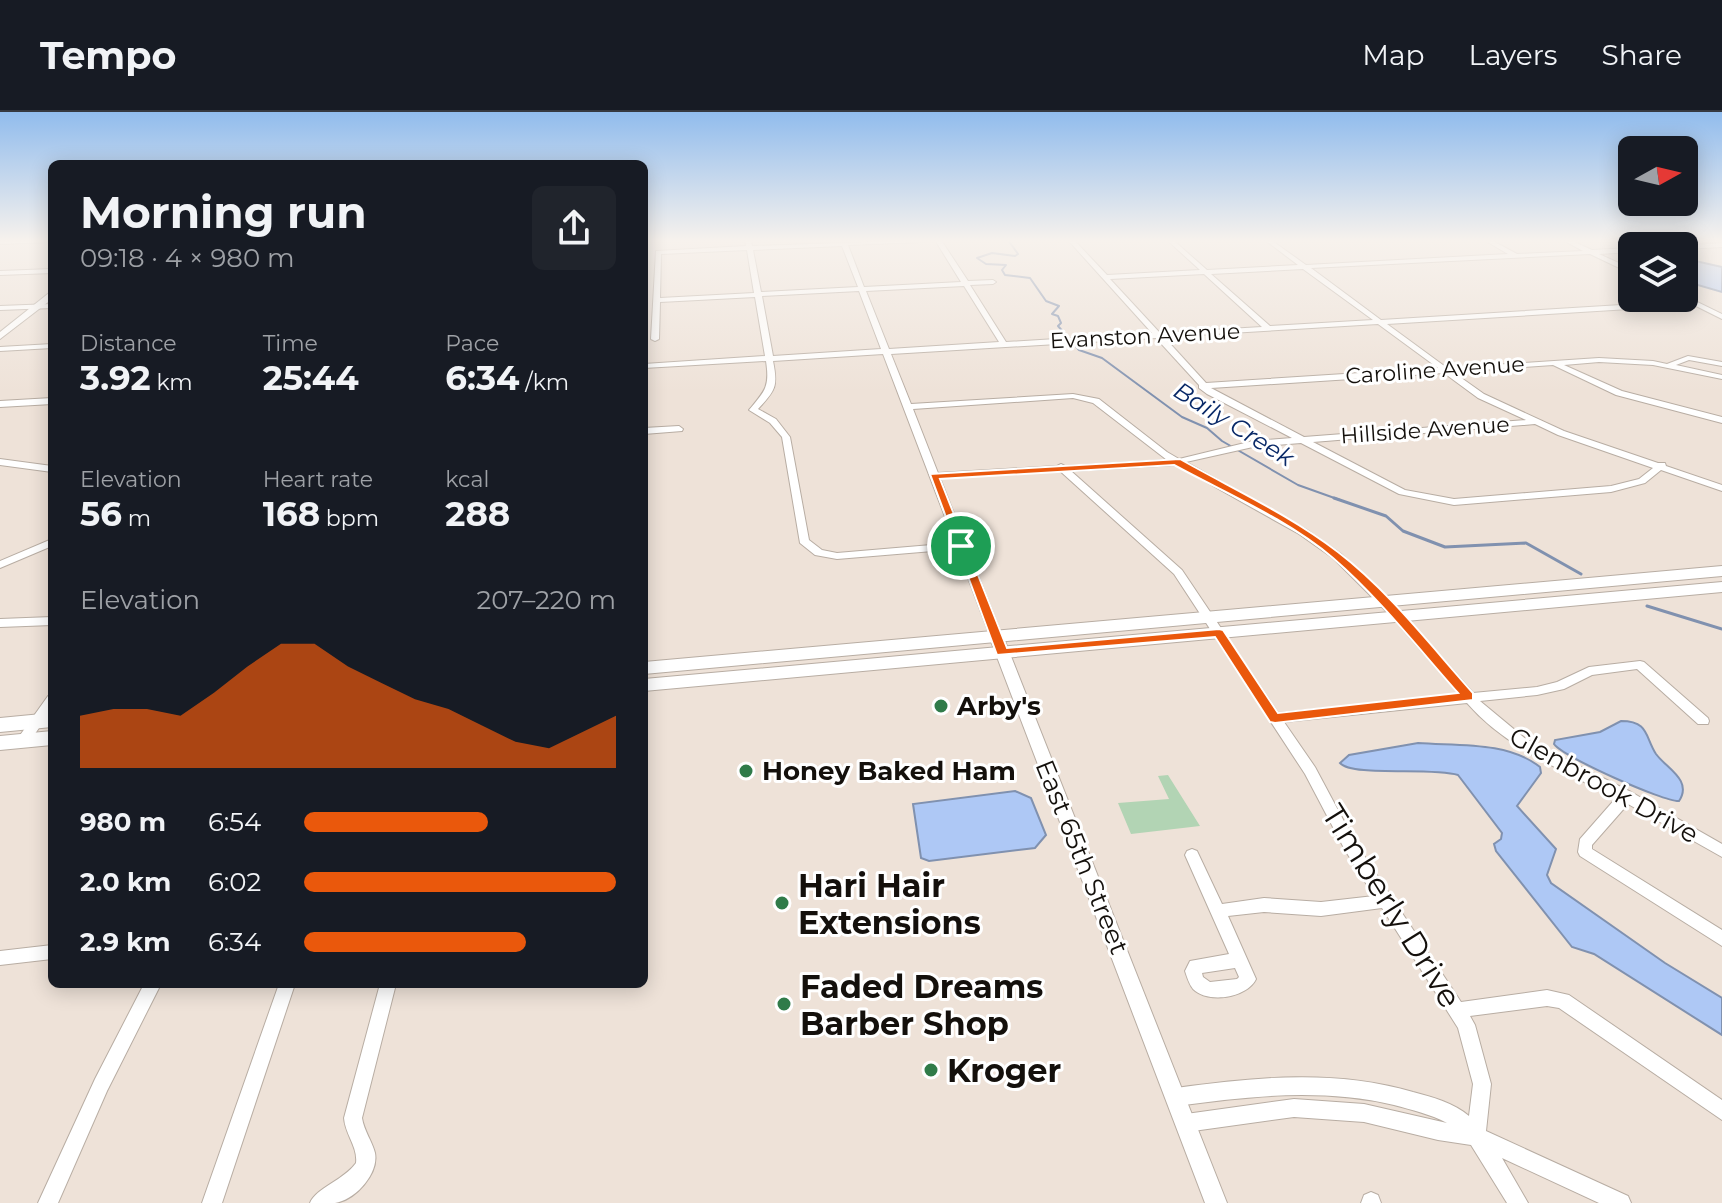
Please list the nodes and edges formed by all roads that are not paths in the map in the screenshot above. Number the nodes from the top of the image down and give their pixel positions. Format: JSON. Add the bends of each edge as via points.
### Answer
{"nodes":[{"id":1,"x":657,"y":291,"type":"edge"},
{"id":2,"x":757,"y":291,"type":"edge"},
{"id":3,"x":829,"y":291,"type":"edge"},
{"id":4,"x":863,"y":291,"type":"edge"},
{"id":5,"x":969,"y":291,"type":"edge"},
{"id":6,"x":1117,"y":291,"type":"edge"},
{"id":7,"x":1227,"y":291,"type":"edge"},
{"id":8,"x":1337,"y":291,"type":"edge"},
{"id":9,"x":758,"y":295,"type":"junction"},
{"id":10,"x":48,"y":298,"type":"edge"},
{"id":11,"x":657,"y":300,"type":"junction"},
{"id":12,"x":1698,"y":305,"type":"edge"},
{"id":13,"x":37,"y":306,"type":"junction"},
{"id":14,"x":48,"y":306,"type":"edge"},
{"id":15,"x":0,"y":308,"type":"edge"},
{"id":16,"x":1618,"y":308,"type":"edge"},
{"id":17,"x":1722,"y":317,"type":"edge"},
{"id":18,"x":1378,"y":322,"type":"junction"},
{"id":19,"x":1269,"y":329,"type":"junction"},
{"id":20,"x":1156,"y":335,"type":"junction"},
{"id":21,"x":0,"y":336,"type":"edge"},
{"id":22,"x":655,"y":339,"type":"dead end"},
{"id":23,"x":1004,"y":344,"type":"junction"},
{"id":24,"x":48,"y":346,"type":"edge"},
{"id":25,"x":0,"y":349,"type":"edge"},
{"id":26,"x":886,"y":352,"type":"junction"},
{"id":27,"x":769,"y":358,"type":"junction"},
{"id":28,"x":1554,"y":363,"type":"junction"},
{"id":29,"x":1722,"y":364,"type":"edge"},
{"id":30,"x":648,"y":366,"type":"edge"},
{"id":31,"x":1668,"y":366,"type":"junction"},
{"id":32,"x":1442,"y":370,"type":"junction"},
{"id":33,"x":1722,"y":377,"type":"edge"},
{"id":34,"x":1202,"y":386,"type":"junction"},
{"id":35,"x":48,"y":401,"type":"edge"},
{"id":36,"x":0,"y":404,"type":"edge"},
{"id":37,"x":907,"y":407,"type":"junction"},
{"id":38,"x":1722,"y":420,"type":"edge"},
{"id":39,"x":1534,"y":422,"type":"junction"},
{"id":40,"x":679,"y":429,"type":"dead end"},
{"id":41,"x":648,"y":431,"type":"edge"},
{"id":42,"x":1299,"y":440,"type":"junction"},
{"id":43,"x":0,"y":462,"type":"edge"},
{"id":44,"x":1176,"y":462,"type":"junction"},
{"id":45,"x":1662,"y":465,"type":"junction"},
{"id":46,"x":1061,"y":467,"type":"junction"},
{"id":47,"x":48,"y":468,"type":"edge"},
{"id":48,"x":934,"y":476,"type":"junction"},
{"id":49,"x":1722,"y":488,"type":"edge"},
{"id":50,"x":48,"y":544,"type":"edge"},
{"id":51,"x":961,"y":546,"type":"junction"},
{"id":52,"x":0,"y":565,"type":"edge"},
{"id":53,"x":1722,"y":571,"type":"edge"},
{"id":54,"x":1722,"y":587,"type":"edge"},
{"id":55,"x":1390,"y":609,"type":"junction"},
{"id":56,"x":48,"y":621,"type":"edge"},
{"id":57,"x":0,"y":623,"type":"edge"},
{"id":58,"x":1214,"y":625,"type":"junction"},
{"id":59,"x":999,"y":644,"type":"junction"},
{"id":60,"x":648,"y":668,"type":"edge"},
{"id":61,"x":648,"y":685,"type":"edge"},
{"id":62,"x":1469,"y":697,"type":"junction"},
{"id":63,"x":1275,"y":718,"type":"junction"},
{"id":64,"x":44,"y":721,"type":"edge"},
{"id":65,"x":1703,"y":721,"type":"dead end"},
{"id":66,"x":0,"y":725,"type":"edge"},
{"id":67,"x":48,"y":738,"type":"edge"},
{"id":68,"x":23,"y":741,"type":"junction"},
{"id":69,"x":0,"y":743,"type":"edge"},
{"id":70,"x":1626,"y":796,"type":"junction"},
{"id":71,"x":1722,"y":851,"type":"edge"},
{"id":72,"x":1192,"y":855,"type":"dead end"},
{"id":73,"x":1387,"y":901,"type":"junction"},
{"id":74,"x":1216,"y":911,"type":"junction"},
{"id":75,"x":1722,"y":939,"type":"edge"},
{"id":76,"x":48,"y":952,"type":"edge"},
{"id":77,"x":0,"y":958,"type":"edge"},
{"id":78,"x":1240,"y":960,"type":"dead end"},
{"id":79,"x":151,"y":988,"type":"edge"},
{"id":80,"x":286,"y":988,"type":"edge"},
{"id":81,"x":387,"y":988,"type":"edge"},
{"id":82,"x":1458,"y":1010,"type":"junction"},
{"id":83,"x":1176,"y":1097,"type":"junction"},
{"id":84,"x":1722,"y":1111,"type":"edge"},
{"id":85,"x":1186,"y":1123,"type":"junction"},
{"id":86,"x":1476,"y":1136,"type":"junction"},
{"id":87,"x":48,"y":1203,"type":"edge"},
{"id":88,"x":212,"y":1203,"type":"edge"},
{"id":89,"x":320,"y":1203,"type":"edge"},
{"id":90,"x":1216,"y":1203,"type":"edge"},
{"id":91,"x":1518,"y":1203,"type":"edge"},
{"id":92,"x":1621,"y":1203,"type":"edge"}],
"edges":[{"from":1,"to":11,"type":"street"},
{"from":2,"to":9,"type":"street"},
{"from":3,"to":9,"type":"street"},
{"from":4,"to":26,"type":"street","name":"East 65th Street"},
{"from":5,"to":23,"type":"street"},
{"from":6,"to":20,"type":"street"},
{"from":7,"to":19,"type":"street"},
{"from":8,"to":18,"type":"street"},
{"from":9,"to":11,"type":"street"},
{"from":9,"to":27,"type":"street"},
{"from":10,"to":13,"type":"street"},
{"from":11,"to":22,"type":"street"},
{"from":12,"to":17,"type":"street"},
{"from":13,"to":14,"type":"street"},
{"from":13,"to":15,"type":"street"},
{"from":13,"to":21,"type":"street"},
{"from":16,"to":18,"type":"street","name":"Evanston Avenue"},
{"from":18,"to":19,"type":"street","name":"Evanston Avenue"},
{"from":18,"to":32,"type":"street"},
{"from":19,"to":20,"type":"street","name":"Evanston Avenue"},
{"from":20,"to":23,"type":"street","name":"Evanston Avenue"},
{"from":20,"to":34,"type":"street"},
{"from":23,"to":26,"type":"street","name":"Evanston Avenue"},
{"from":24,"to":25,"type":"street"},
{"from":26,"to":27,"type":"street","name":"Evanston Avenue"},
{"from":26,"to":37,"type":"street","name":"East 65th Street"},
{"from":27,"to":30,"type":"street","name":"Evanston Avenue"},
{"from":27,"to":51,"type":"street","via":[[772,388],[754,412],[773,421],[786,437],[809,548],[837,556]]},
{"from":28,"to":31,"type":"street","name":"Caroline Avenue","via":[[1606,360]]},
{"from":28,"to":32,"type":"street","name":"Caroline Avenue"},
{"from":28,"to":38,"type":"street","via":[[1619,393]]},
{"from":29,"to":31,"type":"street","name":"Caroline Avenue","via":[[1685,358]]},
{"from":31,"to":33,"type":"street","name":"Caroline Avenue"},
{"from":32,"to":34,"type":"street","name":"Caroline Avenue"},
{"from":32,"to":39,"type":"street"},
{"from":34,"to":42,"type":"street"},
{"from":35,"to":36,"type":"street"},
{"from":37,"to":44,"type":"street","name":"Glenbrook Drive","via":[[1091,399]]},
{"from":37,"to":48,"type":"street","name":"East 65th Street"},
{"from":39,"to":42,"type":"street","name":"Hillside Avenue"},
{"from":39,"to":45,"type":"street"},
{"from":40,"to":41,"type":"street"},
{"from":42,"to":44,"type":"street","name":"Hillside Avenue","via":[[1232,447]]},
{"from":42,"to":45,"type":"street","via":[[1419,498],[1457,502],[1611,489],[1642,481]]},
{"from":43,"to":47,"type":"street"},
{"from":44,"to":46,"type":"street","name":"Hillside Avenue"},
{"from":44,"to":55,"type":"street","name":"Glenbrook Drive","via":[[1321,544]]},
{"from":45,"to":49,"type":"street"},
{"from":46,"to":48,"type":"street","name":"Hillside Avenue"},
{"from":46,"to":58,"type":"street","name":"Timberly Drive","via":[[1165,558]]},
{"from":48,"to":51,"type":"street","name":"East 65th Street"},
{"from":50,"to":52,"type":"street"},
{"from":51,"to":59,"type":"street","name":"East 65th Street"},
{"from":53,"to":55,"type":"main road"},
{"from":54,"to":55,"type":"main road"},
{"from":55,"to":58,"type":"main road"},
{"from":55,"to":62,"type":"street","name":"Glenbrook Drive"},
{"from":56,"to":57,"type":"street"},
{"from":58,"to":59,"type":"main road"},
{"from":58,"to":63,"type":"street","name":"Timberly Drive"},
{"from":59,"to":60,"type":"main road"},
{"from":59,"to":61,"type":"main road"},
{"from":59,"to":83,"type":"street","name":"East 65th Street"},
{"from":62,"to":63,"type":"street"},
{"from":62,"to":65,"type":"street","via":[[1542,691],[1589,671],[1640,665]]},
{"from":62,"to":70,"type":"street","name":"Glenbrook Drive","via":[[1522,743]]},
{"from":63,"to":73,"type":"street","name":"Timberly Drive"},
{"from":64,"to":66,"type":"main road"},
{"from":64,"to":68,"type":"street"},
{"from":67,"to":68,"type":"main road"},
{"from":68,"to":69,"type":"main road"},
{"from":70,"to":71,"type":"street","name":"Glenbrook Drive"},
{"from":70,"to":75,"type":"street","via":[[1585,843],[1585,852]]},
{"from":72,"to":74,"type":"street"},
{"from":73,"to":74,"type":"street","via":[[1321,909],[1264,905]]},
{"from":73,"to":82,"type":"street","name":"Timberly Drive"},
{"from":74,"to":78,"type":"street"},
{"from":76,"to":77,"type":"street"},
{"from":79,"to":87,"type":"street"},
{"from":80,"to":88,"type":"street"},
{"from":81,"to":89,"type":"street","via":[[353,1118],[366,1153],[365,1167]]},
{"from":82,"to":84,"type":"street","via":[[1547,998],[1563,1001]]},
{"from":82,"to":86,"type":"street","name":"Timberly Drive","via":[[1482,1084]]},
{"from":83,"to":85,"type":"street","name":"East 65th Street"},
{"from":83,"to":86,"type":"street","via":[[1273,1084],[1341,1085],[1439,1109]]},
{"from":85,"to":86,"type":"street","via":[[1317,1108]]},
{"from":85,"to":90,"type":"street","name":"East 65th Street"},
{"from":86,"to":91,"type":"street"},
{"from":86,"to":92,"type":"street"}]}
